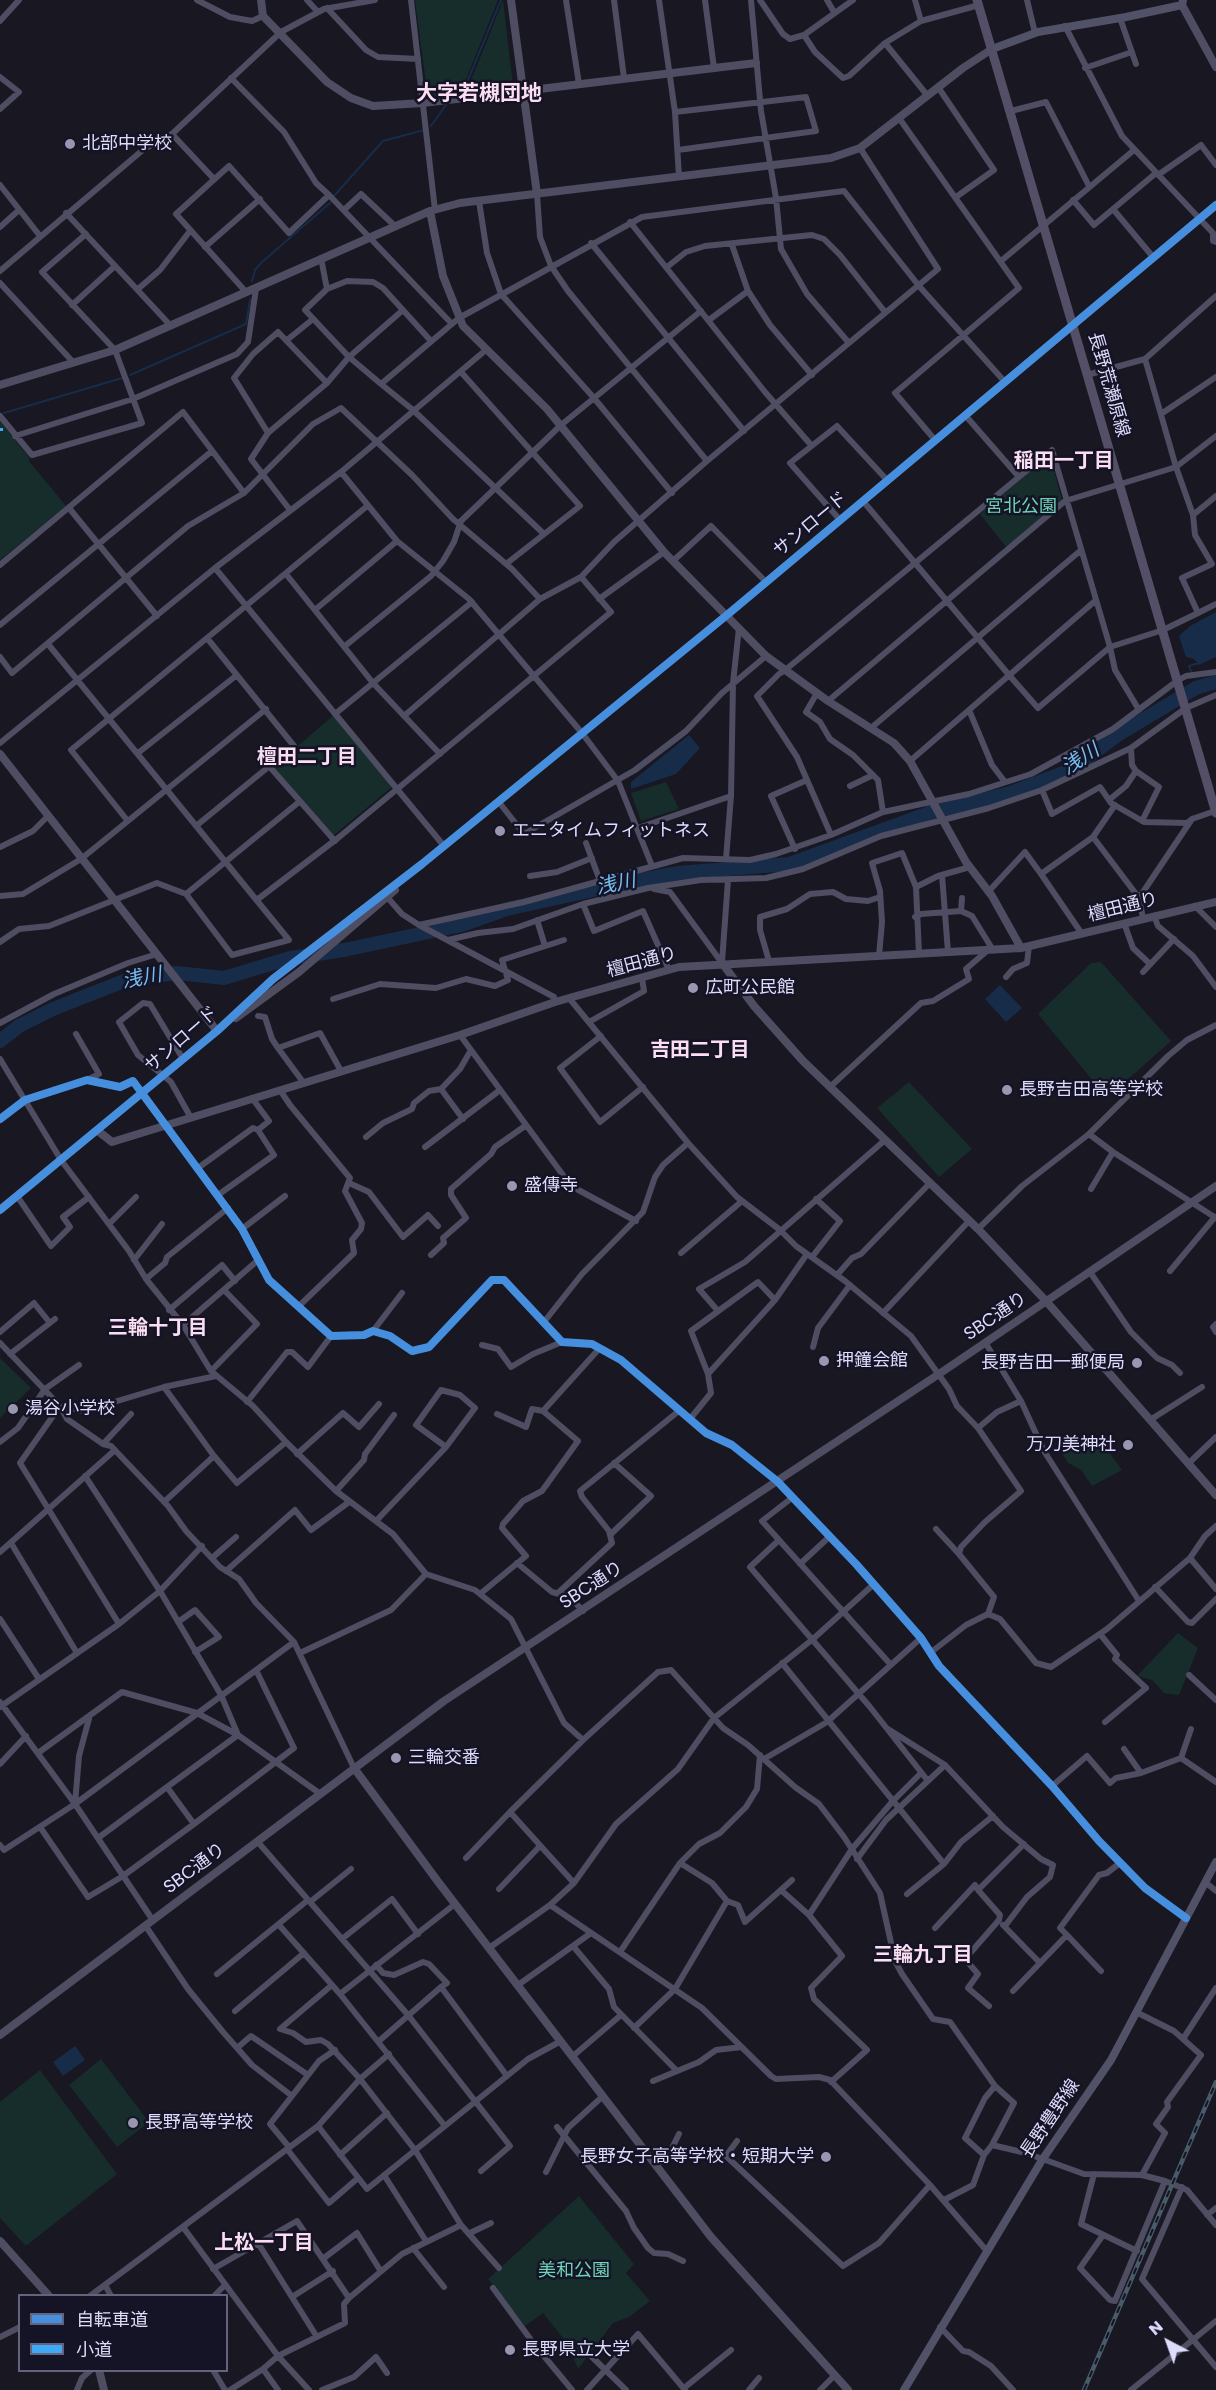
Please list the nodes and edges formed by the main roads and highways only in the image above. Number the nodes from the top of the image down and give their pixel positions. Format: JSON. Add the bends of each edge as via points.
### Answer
{"nodes":[{"id":1,"x":978,"y":2,"type":"edge"},
{"id":2,"x":1184,"y":2,"type":"edge"},
{"id":3,"x":992,"y":49,"type":"junction"},
{"id":4,"x":1211,"y":780,"type":"edge"},
{"id":5,"x":1216,"y":812,"type":"edge"},
{"id":6,"x":1216,"y":1862,"type":"edge"},
{"id":7,"x":904,"y":2390,"type":"edge"}],
"edges":[{"from":1,"to":3,"type":"main road","name":"長野荒瀬原線"},
{"from":2,"to":3,"type":"main road","via":[[1035,33]]},
{"from":3,"to":4,"type":"main road","name":"長野荒瀬原線","via":[[1162,630]]},
{"from":4,"to":5,"type":"main road","name":"長野荒瀬原線"},
{"from":6,"to":7,"type":"main road","name":"長野豊野線","via":[[1111,2060],[1042,2160]]}]}
